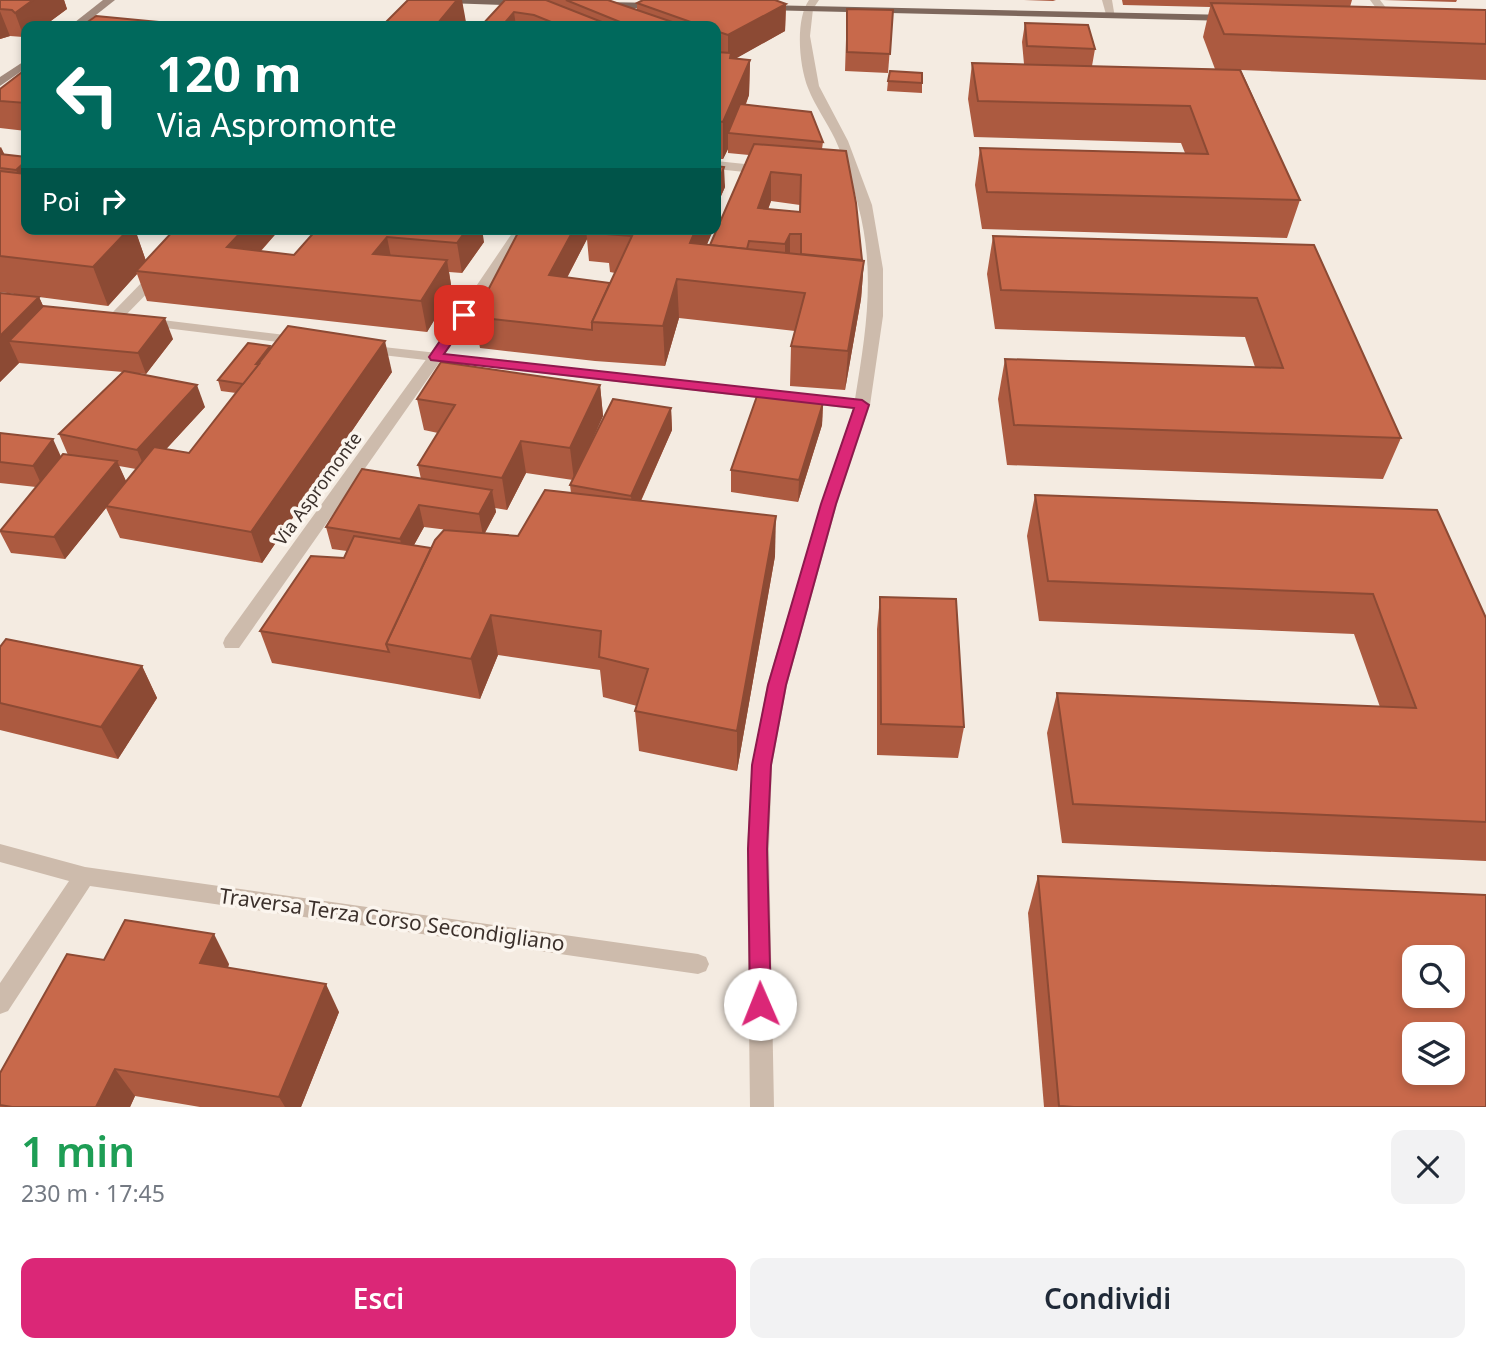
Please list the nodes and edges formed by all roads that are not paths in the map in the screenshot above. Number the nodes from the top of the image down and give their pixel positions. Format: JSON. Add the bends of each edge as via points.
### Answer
{"nodes":[{"id":1,"x":110,"y":0,"type":"edge"},
{"id":2,"x":446,"y":0,"type":"edge"},
{"id":3,"x":1107,"y":0,"type":"edge"},
{"id":4,"x":1376,"y":0,"type":"edge"},
{"id":5,"x":593,"y":2,"type":"edge"},
{"id":6,"x":539,"y":3,"type":"edge"},
{"id":7,"x":811,"y":4,"type":"edge"},
{"id":8,"x":673,"y":6,"type":"edge"},
{"id":9,"x":754,"y":8,"type":"edge"},
{"id":10,"x":1111,"y":16,"type":"junction"},
{"id":11,"x":1237,"y":18,"type":"edge"},
{"id":12,"x":82,"y":21,"type":"edge"},
{"id":13,"x":1377,"y":21,"type":"edge"},
{"id":14,"x":1391,"y":21,"type":"junction"},
{"id":15,"x":1404,"y":22,"type":"edge"},
{"id":16,"x":21,"y":67,"type":"edge"},
{"id":17,"x":0,"y":83,"type":"edge"},
{"id":18,"x":721,"y":166,"type":"edge"},
{"id":19,"x":785,"y":172,"type":"edge"},
{"id":20,"x":518,"y":235,"type":"edge"},
{"id":21,"x":172,"y":260,"type":"edge"},
{"id":22,"x":316,"y":343,"type":"edge"},
{"id":23,"x":355,"y":348,"type":"edge"},
{"id":24,"x":436,"y":357,"type":"junction"},
{"id":25,"x":862,"y":405,"type":"junction"},
{"id":26,"x":232,"y":643,"type":"dead end"},
{"id":27,"x":0,"y":853,"type":"edge"},
{"id":28,"x":85,"y":876,"type":"junction"},
{"id":29,"x":698,"y":964,"type":"dead end"},
{"id":30,"x":0,"y":1003,"type":"edge"},
{"id":31,"x":762,"y":1107,"type":"edge"}],
"edges":[{"from":1,"to":12,"type":"main road"},
{"from":2,"to":6,"type":"main road"},
{"from":3,"to":10,"type":"street"},
{"from":4,"to":14,"type":"street"},
{"from":5,"to":8,"type":"main road"},
{"from":7,"to":9,"type":"main road"},
{"from":7,"to":10,"type":"main road"},
{"from":7,"to":25,"type":"street","via":[[805,36],[813,86],[842,141],[848,177],[865,205],[876,270],[876,316]]},
{"from":10,"to":11,"type":"main road"},
{"from":13,"to":14,"type":"main road"},
{"from":14,"to":15,"type":"main road"},
{"from":16,"to":17,"type":"main road"},
{"from":18,"to":19,"type":"street"},
{"from":20,"to":24,"type":"street","name":"Via Aspromonte"},
{"from":21,"to":22,"type":"street","via":[[109,317]]},
{"from":23,"to":24,"type":"street"},
{"from":24,"to":25,"type":"street"},
{"from":24,"to":26,"type":"street","name":"Via Aspromonte"},
{"from":25,"to":31,"type":"street","via":[[777,685],[762,765],[758,849]]},
{"from":27,"to":28,"type":"street","name":"Traversa Terza Corso Secondigliano"},
{"from":28,"to":29,"type":"street","name":"Traversa Terza Corso Secondigliano"},
{"from":28,"to":30,"type":"street"}]}
